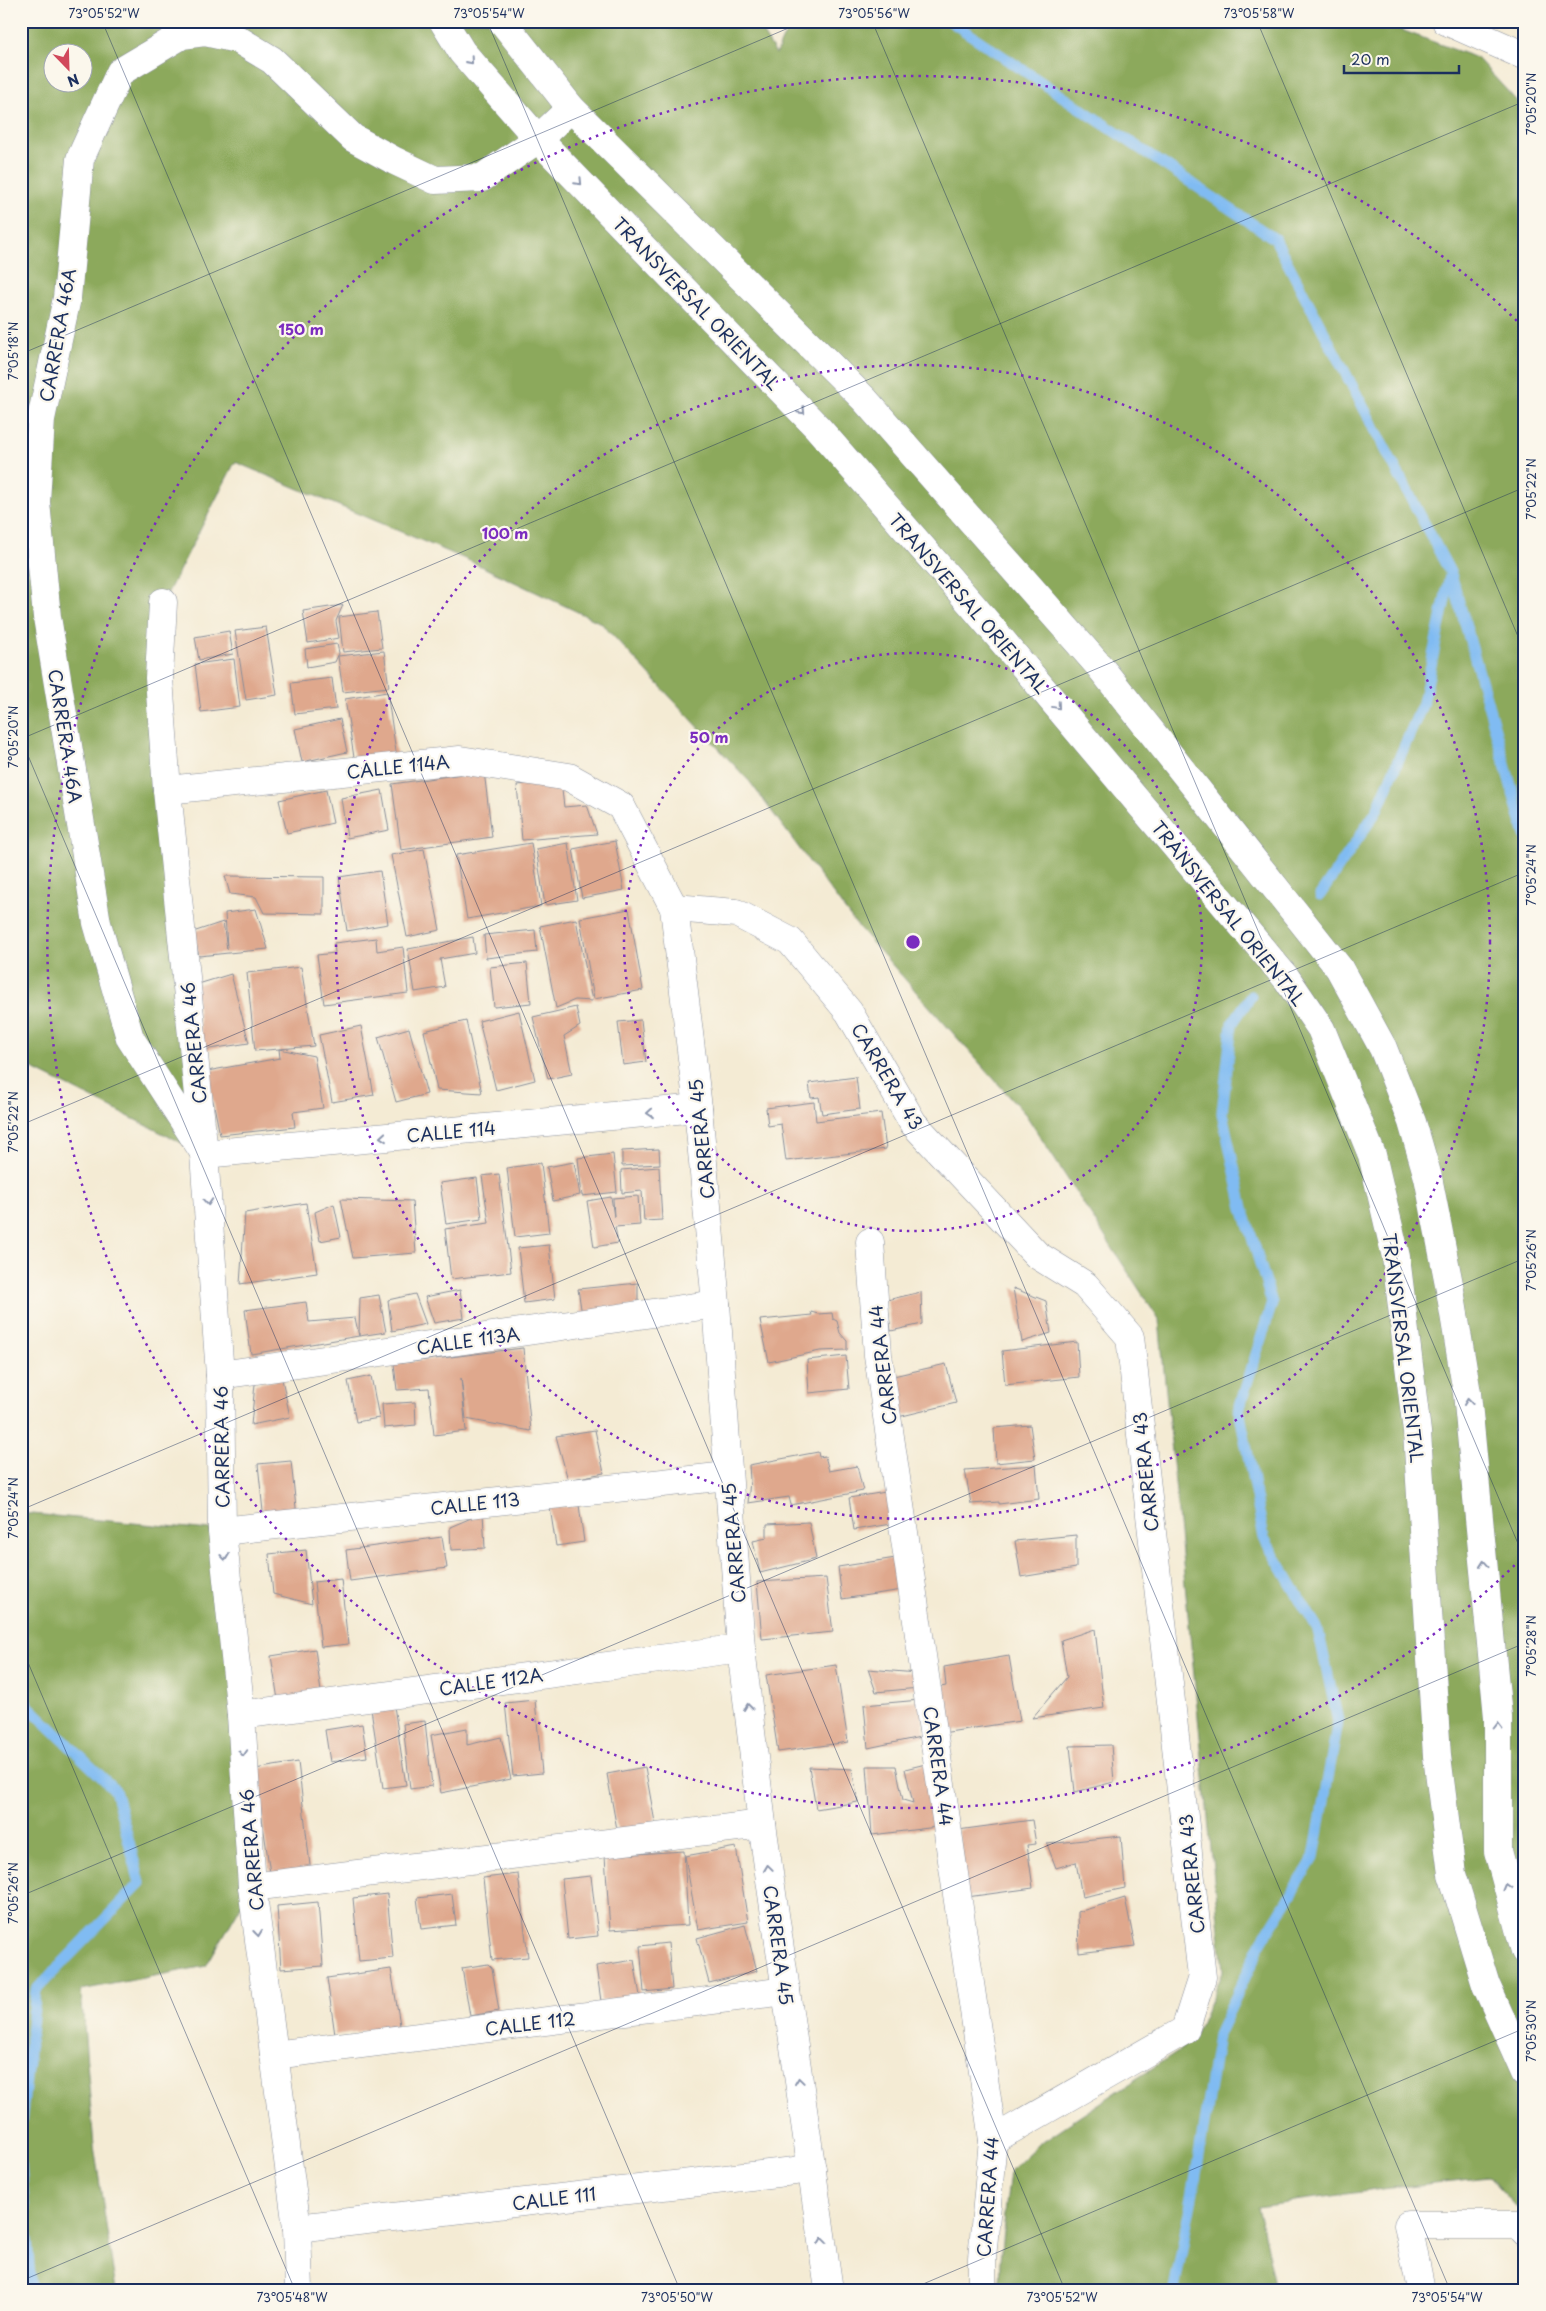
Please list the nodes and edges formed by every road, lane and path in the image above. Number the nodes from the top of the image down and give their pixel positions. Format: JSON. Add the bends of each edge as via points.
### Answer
{"nodes":[{"id":1,"x":443,"y":21,"type":"edge"},
{"id":2,"x":502,"y":21,"type":"edge"},
{"id":3,"x":1446,"y":21,"type":"edge"},
{"id":4,"x":1525,"y":56,"type":"edge"},
{"id":5,"x":571,"y":108,"type":"junction"},
{"id":6,"x":538,"y":139,"type":"junction"},
{"id":7,"x":163,"y":602,"type":"dead end"},
{"id":8,"x":167,"y":790,"type":"junction"},
{"id":9,"x":621,"y":806,"type":"joint"},
{"id":10,"x":674,"y":908,"type":"junction"},
{"id":11,"x":698,"y":1108,"type":"junction"},
{"id":12,"x":204,"y":1154,"type":"junction"},
{"id":13,"x":870,"y":1242,"type":"dead end"},
{"id":14,"x":716,"y":1304,"type":"junction"},
{"id":15,"x":220,"y":1375,"type":"junction"},
{"id":16,"x":728,"y":1476,"type":"junction"},
{"id":17,"x":222,"y":1530,"type":"junction"},
{"id":18,"x":741,"y":1648,"type":"junction"},
{"id":19,"x":241,"y":1715,"type":"junction"},
{"id":20,"x":762,"y":1824,"type":"junction"},
{"id":21,"x":252,"y":1888,"type":"junction"},
{"id":22,"x":1525,"y":1951,"type":"edge"},
{"id":23,"x":786,"y":1991,"type":"junction"},
{"id":24,"x":274,"y":2054,"type":"junction"},
{"id":25,"x":1525,"y":2072,"type":"edge"},
{"id":26,"x":993,"y":2140,"type":"junction"},
{"id":27,"x":812,"y":2169,"type":"junction"},
{"id":28,"x":297,"y":2228,"type":"junction"},
{"id":29,"x":1525,"y":2232,"type":"edge"},
{"id":30,"x":299,"y":2290,"type":"edge"},
{"id":31,"x":829,"y":2290,"type":"edge"},
{"id":32,"x":982,"y":2290,"type":"edge"},
{"id":33,"x":1421,"y":2290,"type":"edge"}],
"edges":[{"from":1,"to":6,"type":"street","name":"TRANSVERSAL ORIENTAL","one_way":true,"via":[[462,52]]},
{"from":2,"to":5,"type":"street"},
{"from":3,"to":4,"type":"street"},
{"from":5,"to":6,"type":"street","name":"CARRERA 46A"},
{"from":22,"to":5,"type":"street","one_way":true,"via":[[1498,1851],[1498,1717],[1467,1393],[1428,1177],[1412,1122],[1383,1048],[1339,968],[1100,668],[865,400]]},
{"from":6,"to":12,"type":"street","name":"CARRERA 46A","via":[[482,178],[434,180],[353,138],[272,60],[237,39],[205,32],[182,35],[120,72],[80,159],[67,298],[41,419],[36,502],[47,618],[97,923],[127,1028],[130,1038]]},
{"from":6,"to":25,"type":"street","name":"TRANSVERSAL ORIENTAL","one_way":true,"via":[[818,427],[1287,979],[1321,1029],[1372,1155],[1396,1257],[1418,1432],[1437,1756],[1452,1874],[1486,1985]]},
{"from":7,"to":8,"type":"street","name":"CARRERA 46","via":[[159,678]]},
{"from":8,"to":9,"type":"street","name":"CALLE 114A","via":[[460,760],[569,777]]},
{"from":8,"to":12,"type":"street","name":"CARRERA 46"},
{"from":9,"to":10,"type":"street","name":"CARRERA 45"},
{"from":10,"to":11,"type":"street","name":"CARRERA 45"},
{"from":10,"to":26,"type":"street","name":"CARRERA 43","via":[[736,913],[790,941],[849,1012],[913,1123],[1037,1255],[1085,1285],[1130,1337],[1202,1977],[1185,2030]]},
{"from":11,"to":12,"type":"street","name":"CALLE 114","one_way":true},
{"from":11,"to":14,"type":"street","name":"CARRERA 45"},
{"from":12,"to":15,"type":"street","name":"CARRERA 46","one_way":true},
{"from":13,"to":26,"type":"street","name":"CARRERA 44","via":[[878,1354]]},
{"from":14,"to":15,"type":"street","name":"CALLE 113A"},
{"from":14,"to":16,"type":"street","name":"CARRERA 45"},
{"from":15,"to":17,"type":"street","name":"CARRERA 46"},
{"from":16,"to":17,"type":"street","name":"CALLE 113"},
{"from":16,"to":18,"type":"street","name":"CARRERA 45"},
{"from":17,"to":19,"type":"street","name":"CARRERA 46","one_way":true},
{"from":18,"to":19,"type":"street","name":"CALLE 112A"},
{"from":20,"to":18,"type":"street","name":"CARRERA 45","one_way":true},
{"from":19,"to":21,"type":"street","name":"CARRERA 46","one_way":true},
{"from":20,"to":21,"type":"street"},
{"from":23,"to":20,"type":"street","name":"CARRERA 45","one_way":true},
{"from":21,"to":24,"type":"street","name":"CARRERA 46","one_way":true},
{"from":23,"to":24,"type":"street","name":"CALLE 112"},
{"from":27,"to":23,"type":"street","name":"CARRERA 45","one_way":true},
{"from":24,"to":28,"type":"street","name":"CARRERA 46"},
{"from":26,"to":32,"type":"street","name":"CARRERA 44"},
{"from":27,"to":28,"type":"street","name":"CALLE 111"},
{"from":31,"to":27,"type":"street","name":"CARRERA 45","one_way":true},
{"from":28,"to":30,"type":"street","name":"CARRERA 46"},
{"from":29,"to":33,"type":"street","via":[[1519,2225],[1408,2226]]}]}
